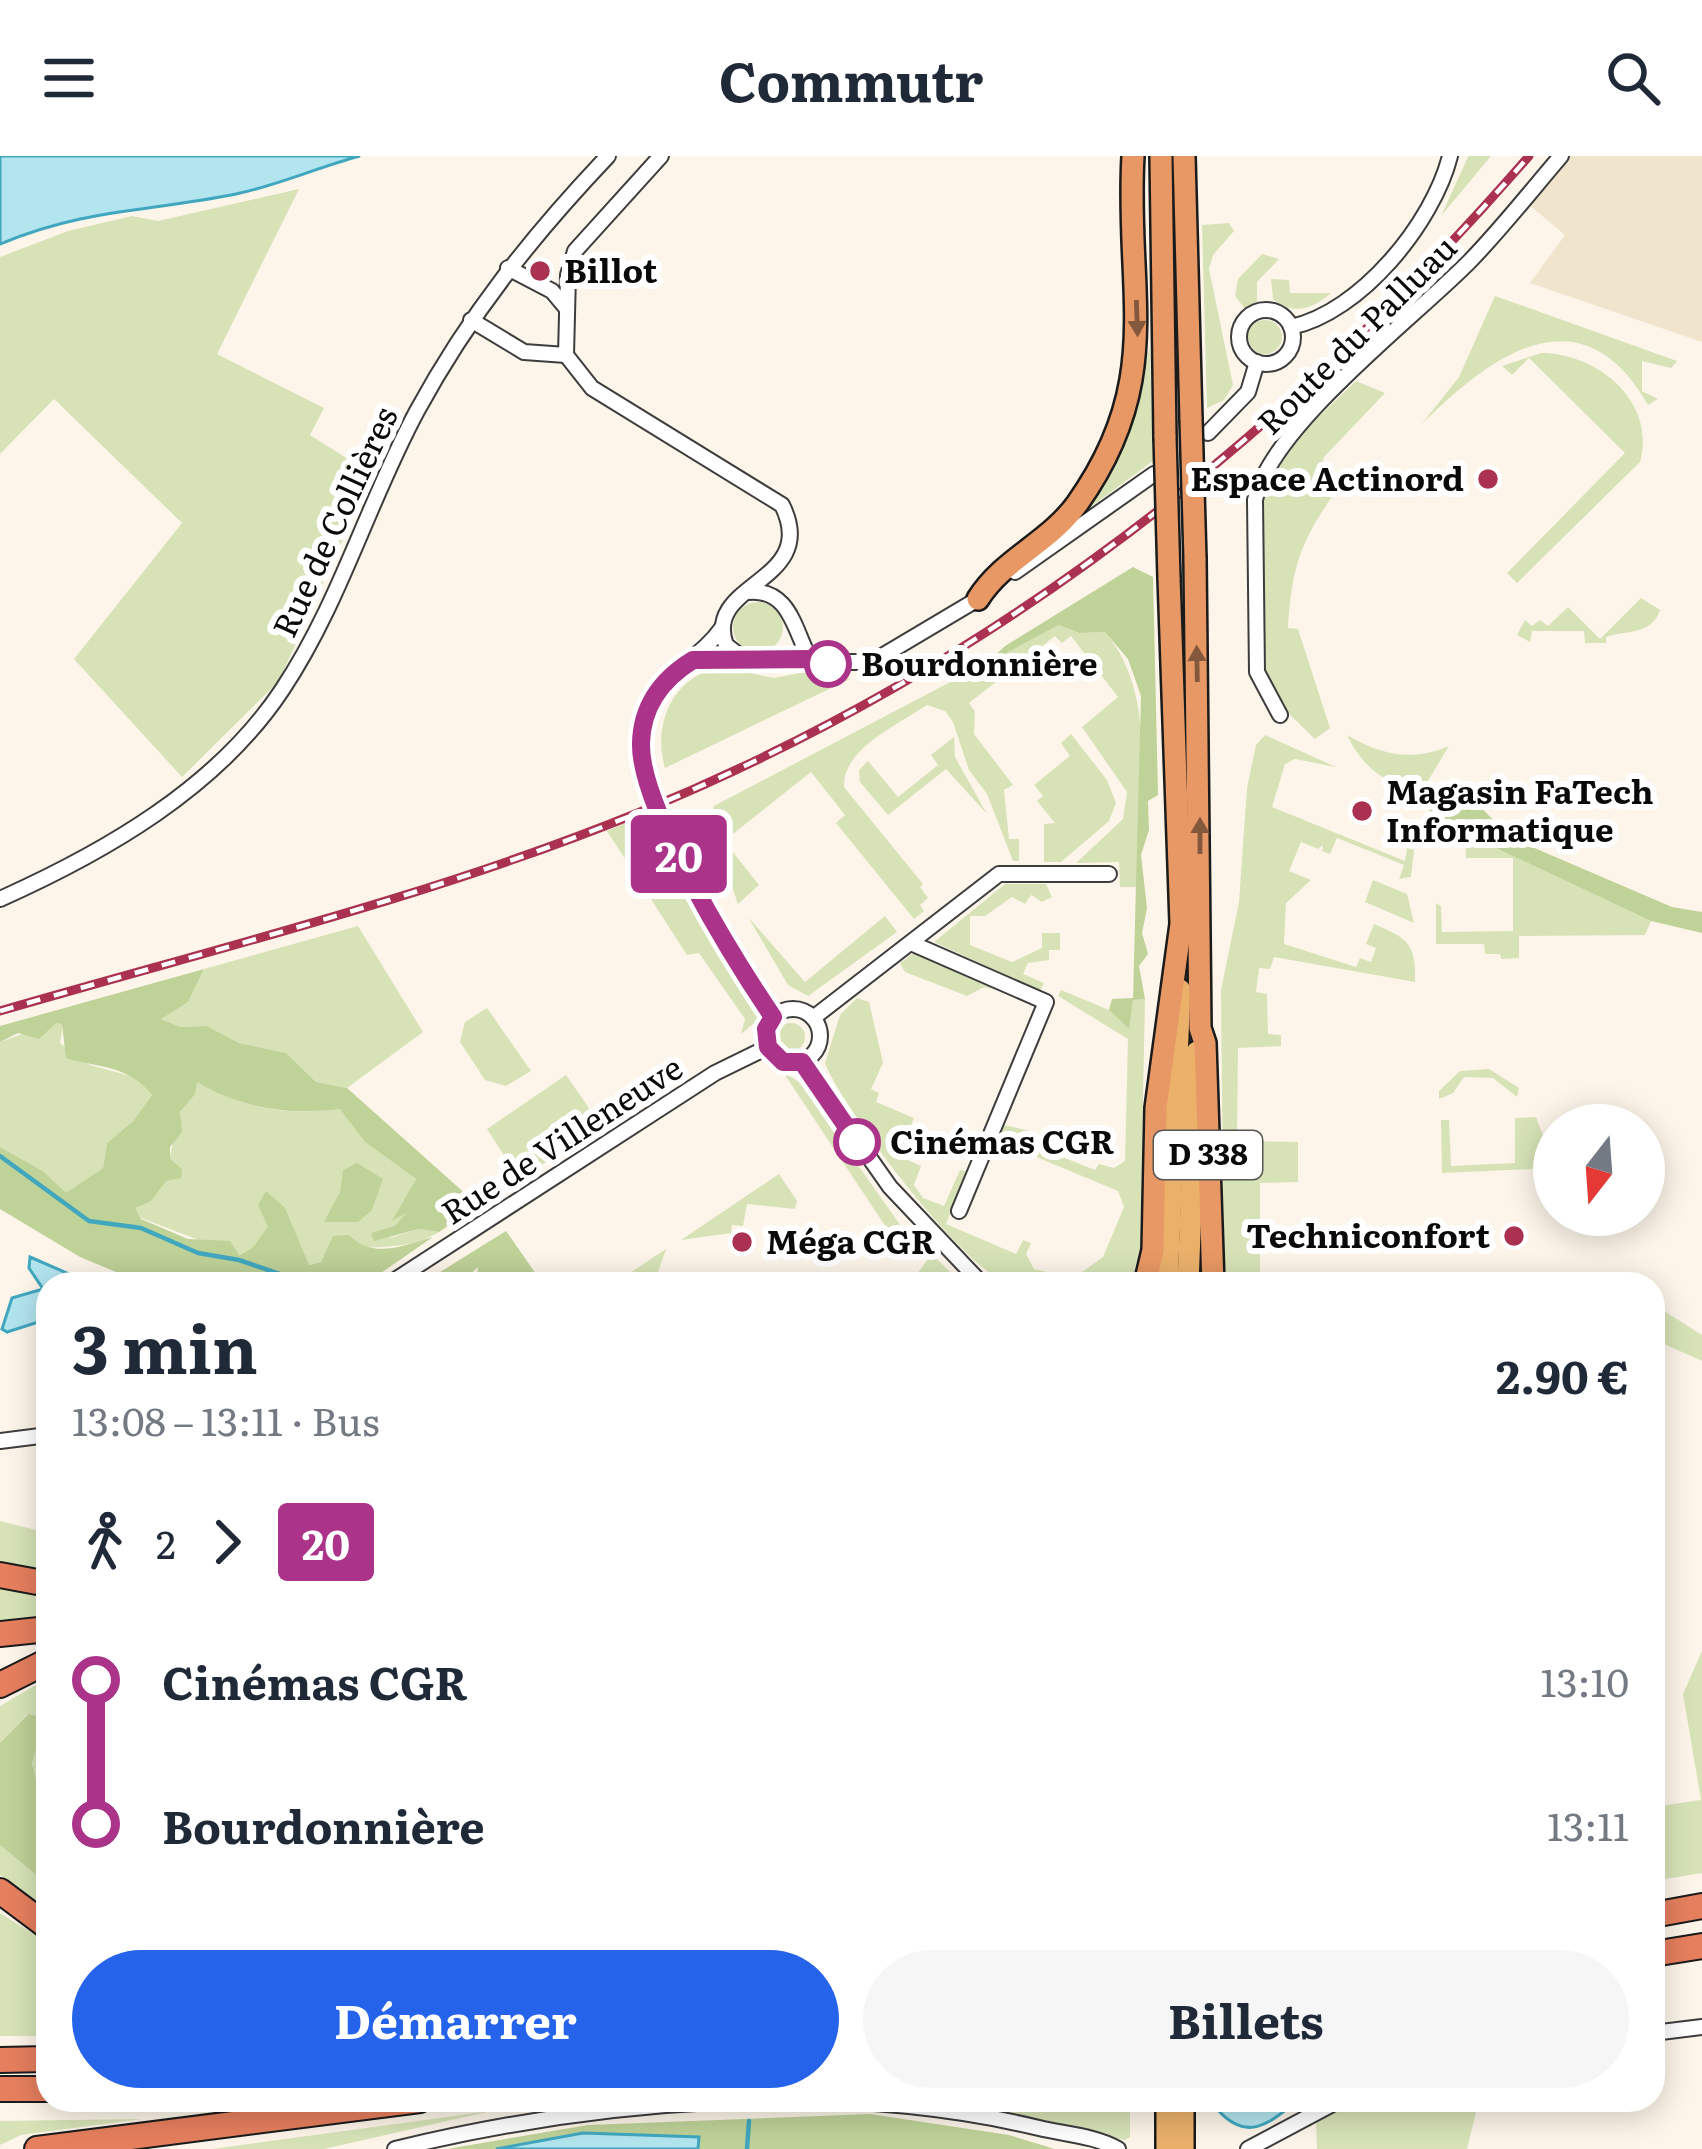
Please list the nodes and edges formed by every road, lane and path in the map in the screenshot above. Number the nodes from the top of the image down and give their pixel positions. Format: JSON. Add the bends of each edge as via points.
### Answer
{"nodes":[{"id":1,"x":608,"y":156,"type":"edge"},
{"id":2,"x":661,"y":156,"type":"edge"},
{"id":3,"x":1133,"y":156,"type":"edge"},
{"id":4,"x":1161,"y":156,"type":"edge"},
{"id":5,"x":1184,"y":156,"type":"edge"},
{"id":6,"x":1450,"y":156,"type":"edge"},
{"id":7,"x":1561,"y":156,"type":"edge"},
{"id":8,"x":508,"y":268,"type":"junction"},
{"id":9,"x":567,"y":309,"type":"junction"},
{"id":10,"x":471,"y":320,"type":"junction"},
{"id":11,"x":1291,"y":327,"type":"junction"},
{"id":12,"x":566,"y":355,"type":"junction"},
{"id":13,"x":1257,"y":362,"type":"junction"},
{"id":14,"x":1199,"y":426,"type":"junction"},
{"id":15,"x":1154,"y":474,"type":"dead end"},
{"id":16,"x":779,"y":565,"type":"junction"},
{"id":17,"x":748,"y":592,"type":"junction"},
{"id":18,"x":977,"y":599,"type":"junction"},
{"id":19,"x":785,"y":605,"type":"junction"},
{"id":20,"x":793,"y":627,"type":"junction"},
{"id":21,"x":721,"y":629,"type":"junction"},
{"id":22,"x":702,"y":656,"type":"junction"},
{"id":23,"x":739,"y":658,"type":"junction"},
{"id":24,"x":810,"y":659,"type":"junction"},
{"id":25,"x":770,"y":661,"type":"junction"},
{"id":26,"x":1280,"y":716,"type":"dead end"},
{"id":27,"x":1109,"y":874,"type":"dead end"},
{"id":28,"x":0,"y":899,"type":"edge"},
{"id":29,"x":1181,"y":923,"type":"junction"},
{"id":30,"x":910,"y":943,"type":"junction"},
{"id":31,"x":773,"y":1017,"type":"junction"},
{"id":32,"x":813,"y":1018,"type":"junction"},
{"id":33,"x":1200,"y":1028,"type":"junction"},
{"id":34,"x":768,"y":1047,"type":"junction"},
{"id":35,"x":802,"y":1062,"type":"junction"},
{"id":36,"x":958,"y":1211,"type":"dead end"},
{"id":37,"x":408,"y":1272,"type":"edge"},
{"id":38,"x":971,"y":1272,"type":"edge"},
{"id":39,"x":1148,"y":1272,"type":"edge"},
{"id":40,"x":1167,"y":1272,"type":"edge"},
{"id":41,"x":1189,"y":1272,"type":"edge"},
{"id":42,"x":1213,"y":1272,"type":"edge"},
{"id":43,"x":36,"y":1436,"type":"edge"},
{"id":44,"x":0,"y":1441,"type":"edge"},
{"id":45,"x":0,"y":1575,"type":"edge"},
{"id":46,"x":36,"y":1582,"type":"edge"},
{"id":47,"x":36,"y":1631,"type":"edge"},
{"id":48,"x":0,"y":1638,"type":"edge"},
{"id":49,"x":36,"y":1639,"type":"edge"},
{"id":50,"x":36,"y":1667,"type":"edge"},
{"id":51,"x":0,"y":1685,"type":"edge"},
{"id":52,"x":0,"y":1892,"type":"edge"},
{"id":53,"x":1702,"y":1906,"type":"edge"},
{"id":54,"x":0,"y":1907,"type":"edge"},
{"id":55,"x":1665,"y":1913,"type":"edge"},
{"id":56,"x":36,"y":1919,"type":"edge"},
{"id":57,"x":36,"y":1930,"type":"edge"},
{"id":58,"x":1702,"y":1946,"type":"edge"},
{"id":59,"x":1665,"y":1952,"type":"edge"},
{"id":60,"x":1702,"y":2027,"type":"edge"},
{"id":61,"x":1665,"y":2032,"type":"edge"},
{"id":62,"x":36,"y":2059,"type":"edge"},
{"id":63,"x":0,"y":2060,"type":"edge"},
{"id":64,"x":36,"y":2089,"type":"edge"},
{"id":65,"x":0,"y":2090,"type":"edge"},
{"id":66,"x":326,"y":2112,"type":"edge"},
{"id":67,"x":622,"y":2112,"type":"edge"},
{"id":68,"x":956,"y":2112,"type":"edge"},
{"id":69,"x":1167,"y":2112,"type":"edge"},
{"id":70,"x":1183,"y":2112,"type":"edge"},
{"id":71,"x":1317,"y":2112,"type":"edge"},
{"id":72,"x":37,"y":2149,"type":"edge"},
{"id":73,"x":395,"y":2149,"type":"edge"},
{"id":74,"x":1118,"y":2149,"type":"edge"},
{"id":75,"x":1167,"y":2149,"type":"edge"},
{"id":76,"x":1183,"y":2149,"type":"edge"},
{"id":77,"x":1247,"y":2149,"type":"edge"}],
"edges":[{"from":1,"to":8,"type":"street","name":"Rue de Collières"},
{"from":2,"to":9,"type":"street","via":[[575,251]]},
{"from":3,"to":18,"type":"highway","one_way":true,"via":[[1137,365],[1122,421],[1075,507],[994,572]]},
{"from":4,"to":29,"type":"highway","number":"D 338","bridge":true},
{"from":5,"to":14,"type":"highway","number":"D 338"},
{"from":6,"to":11,"type":"street","via":[[1433,205],[1402,247],[1339,306]]},
{"from":7,"to":26,"type":"street","name":"Route du Palluau","via":[[1472,259],[1288,436],[1263,474],[1255,500],[1257,672]]},
{"from":8,"to":9,"type":"street"},
{"from":8,"to":10,"type":"street","name":"Rue de Collières"},
{"from":9,"to":12,"type":"street"},
{"from":10,"to":12,"type":"street","via":[[524,352]]},
{"from":10,"to":28,"type":"street","name":"Rue de Collières","via":[[416,412],[334,599],[281,692],[220,761],[164,808],[70,868]]},
{"from":11,"to":13,"type":"street","via":[[1282,358]]},
{"from":11,"to":13,"type":"street","via":[[1275,311],[1246,317],[1240,346]]},
{"from":12,"to":16,"type":"street","via":[[592,388],[776,497],[790,529]]},
{"from":13,"to":14,"type":"street","via":[[1248,392]]},
{"from":33,"to":14,"type":"highway","number":"D 338","one_way":true,"bridge":true},
{"from":15,"to":18,"type":"street"},
{"from":16,"to":17,"type":"street"},
{"from":16,"to":19,"type":"street"},
{"from":17,"to":19,"type":"street","via":[[768,592]]},
{"from":17,"to":21,"type":"street","via":[[728,605]]},
{"from":18,"to":24,"type":"street","via":[[872,662]]},
{"from":19,"to":20,"type":"street"},
{"from":20,"to":24,"type":"street"},
{"from":20,"to":25,"type":"street","via":[[787,647]]},
{"from":21,"to":22,"type":"street"},
{"from":21,"to":23,"type":"street"},
{"from":22,"to":23,"type":"street"},
{"from":22,"to":31,"type":"street","via":[[652,699],[642,761],[708,914]]},
{"from":23,"to":25,"type":"street"},
{"from":24,"to":25,"type":"street"},
{"from":27,"to":30,"type":"street","via":[[1000,874]]},
{"from":29,"to":39,"type":"highway","number":"D 338","via":[[1156,1108]]},
{"from":29,"to":40,"type":"main road","number":"D 338"},
{"from":30,"to":32,"type":"street"},
{"from":30,"to":36,"type":"street","via":[[1046,1001]]},
{"from":31,"to":32,"type":"street","via":[[791,1009]]},
{"from":31,"to":34,"type":"street"},
{"from":32,"to":35,"type":"street","via":[[819,1042]]},
{"from":33,"to":41,"type":"main road","number":"D 338"},
{"from":33,"to":42,"type":"highway","number":"D 338"},
{"from":34,"to":35,"type":"street","via":[[783,1062]]},
{"from":34,"to":37,"type":"street","name":"Rue de Villeneuve","via":[[716,1072]]},
{"from":35,"to":38,"type":"street","via":[[890,1187]]},
{"from":43,"to":44,"type":"street"},
{"from":45,"to":46,"type":"highway"},
{"from":47,"to":48,"type":"highway"},
{"from":48,"to":49,"type":"highway"},
{"from":50,"to":51,"type":"highway"},
{"from":52,"to":56,"type":"highway"},
{"from":53,"to":55,"type":"highway"},
{"from":54,"to":57,"type":"highway"},
{"from":58,"to":59,"type":"highway"},
{"from":60,"to":61,"type":"street"},
{"from":62,"to":63,"type":"highway"},
{"from":64,"to":65,"type":"highway"},
{"from":66,"to":72,"type":"highway"},
{"from":67,"to":73,"type":"street","via":[[491,2126]]},
{"from":68,"to":74,"type":"street"},
{"from":69,"to":75,"type":"main road"},
{"from":70,"to":76,"type":"main road"},
{"from":71,"to":77,"type":"street"}]}
